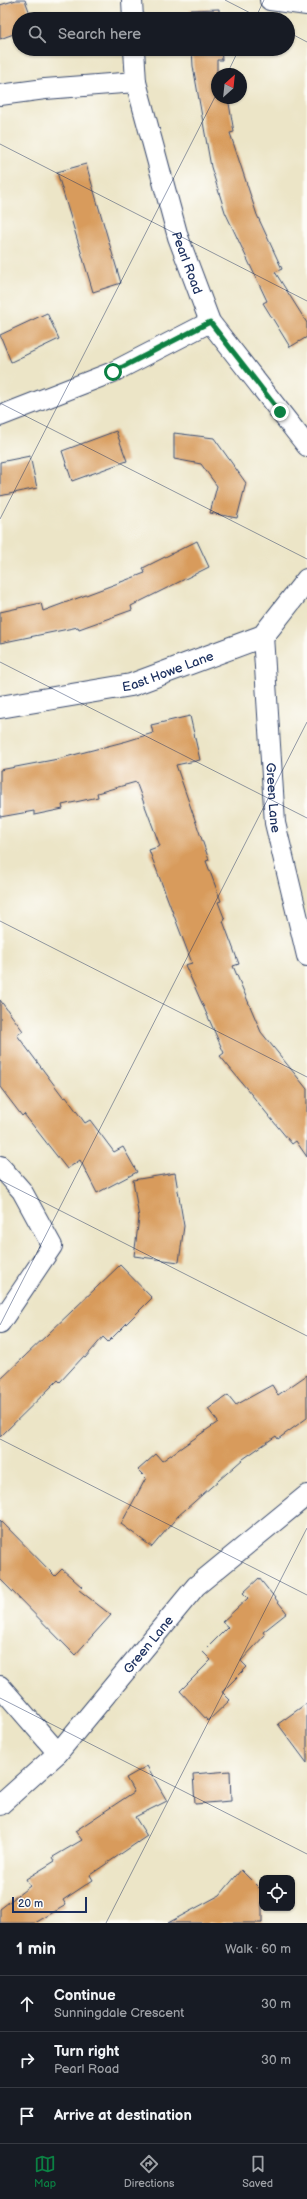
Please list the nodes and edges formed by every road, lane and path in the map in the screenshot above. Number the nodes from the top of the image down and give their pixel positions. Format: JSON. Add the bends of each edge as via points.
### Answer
{"nodes":[{"id":1,"x":132,"y":0,"type":"edge"},
{"id":2,"x":270,"y":0,"type":"edge"},
{"id":3,"x":307,"y":5,"type":"edge"},
{"id":4,"x":133,"y":12,"type":"edge"},
{"id":5,"x":134,"y":56,"type":"edge"},
{"id":6,"x":136,"y":82,"type":"junction"},
{"id":7,"x":0,"y":95,"type":"edge"},
{"id":8,"x":210,"y":322,"type":"junction"},
{"id":9,"x":0,"y":416,"type":"edge"},
{"id":10,"x":307,"y":446,"type":"edge"},
{"id":11,"x":307,"y":580,"type":"edge"},
{"id":12,"x":263,"y":636,"type":"junction"},
{"id":13,"x":0,"y":707,"type":"edge"},
{"id":14,"x":307,"y":956,"type":"edge"},
{"id":15,"x":0,"y":1166,"type":"edge"},
{"id":16,"x":0,"y":1323,"type":"edge"},
{"id":17,"x":307,"y":1495,"type":"edge"},
{"id":18,"x":0,"y":1686,"type":"edge"},
{"id":19,"x":58,"y":1753,"type":"junction"},
{"id":20,"x":0,"y":1805,"type":"edge"}],
"edges":[{"from":1,"to":4,"type":"street"},
{"from":2,"to":3,"type":"street"},
{"from":5,"to":6,"type":"street","name":"Pearl Road"},
{"from":6,"to":7,"type":"street"},
{"from":6,"to":8,"type":"street","name":"Pearl Road","via":[[178,237]]},
{"from":8,"to":9,"type":"street","via":[[113,372]]},
{"from":8,"to":10,"type":"street","name":"Pearl Road"},
{"from":11,"to":12,"type":"street"},
{"from":12,"to":13,"type":"street","name":"East Howe Lane","via":[[131,685]]},
{"from":12,"to":14,"type":"street","name":"Green Lane","via":[[275,822]]},
{"from":15,"to":16,"type":"street","via":[[22,1191],[52,1246]]},
{"from":17,"to":19,"type":"street","name":"Green Lane","via":[[196,1586]]},
{"from":18,"to":19,"type":"street"},
{"from":19,"to":20,"type":"street","name":"Green Lane"}]}
